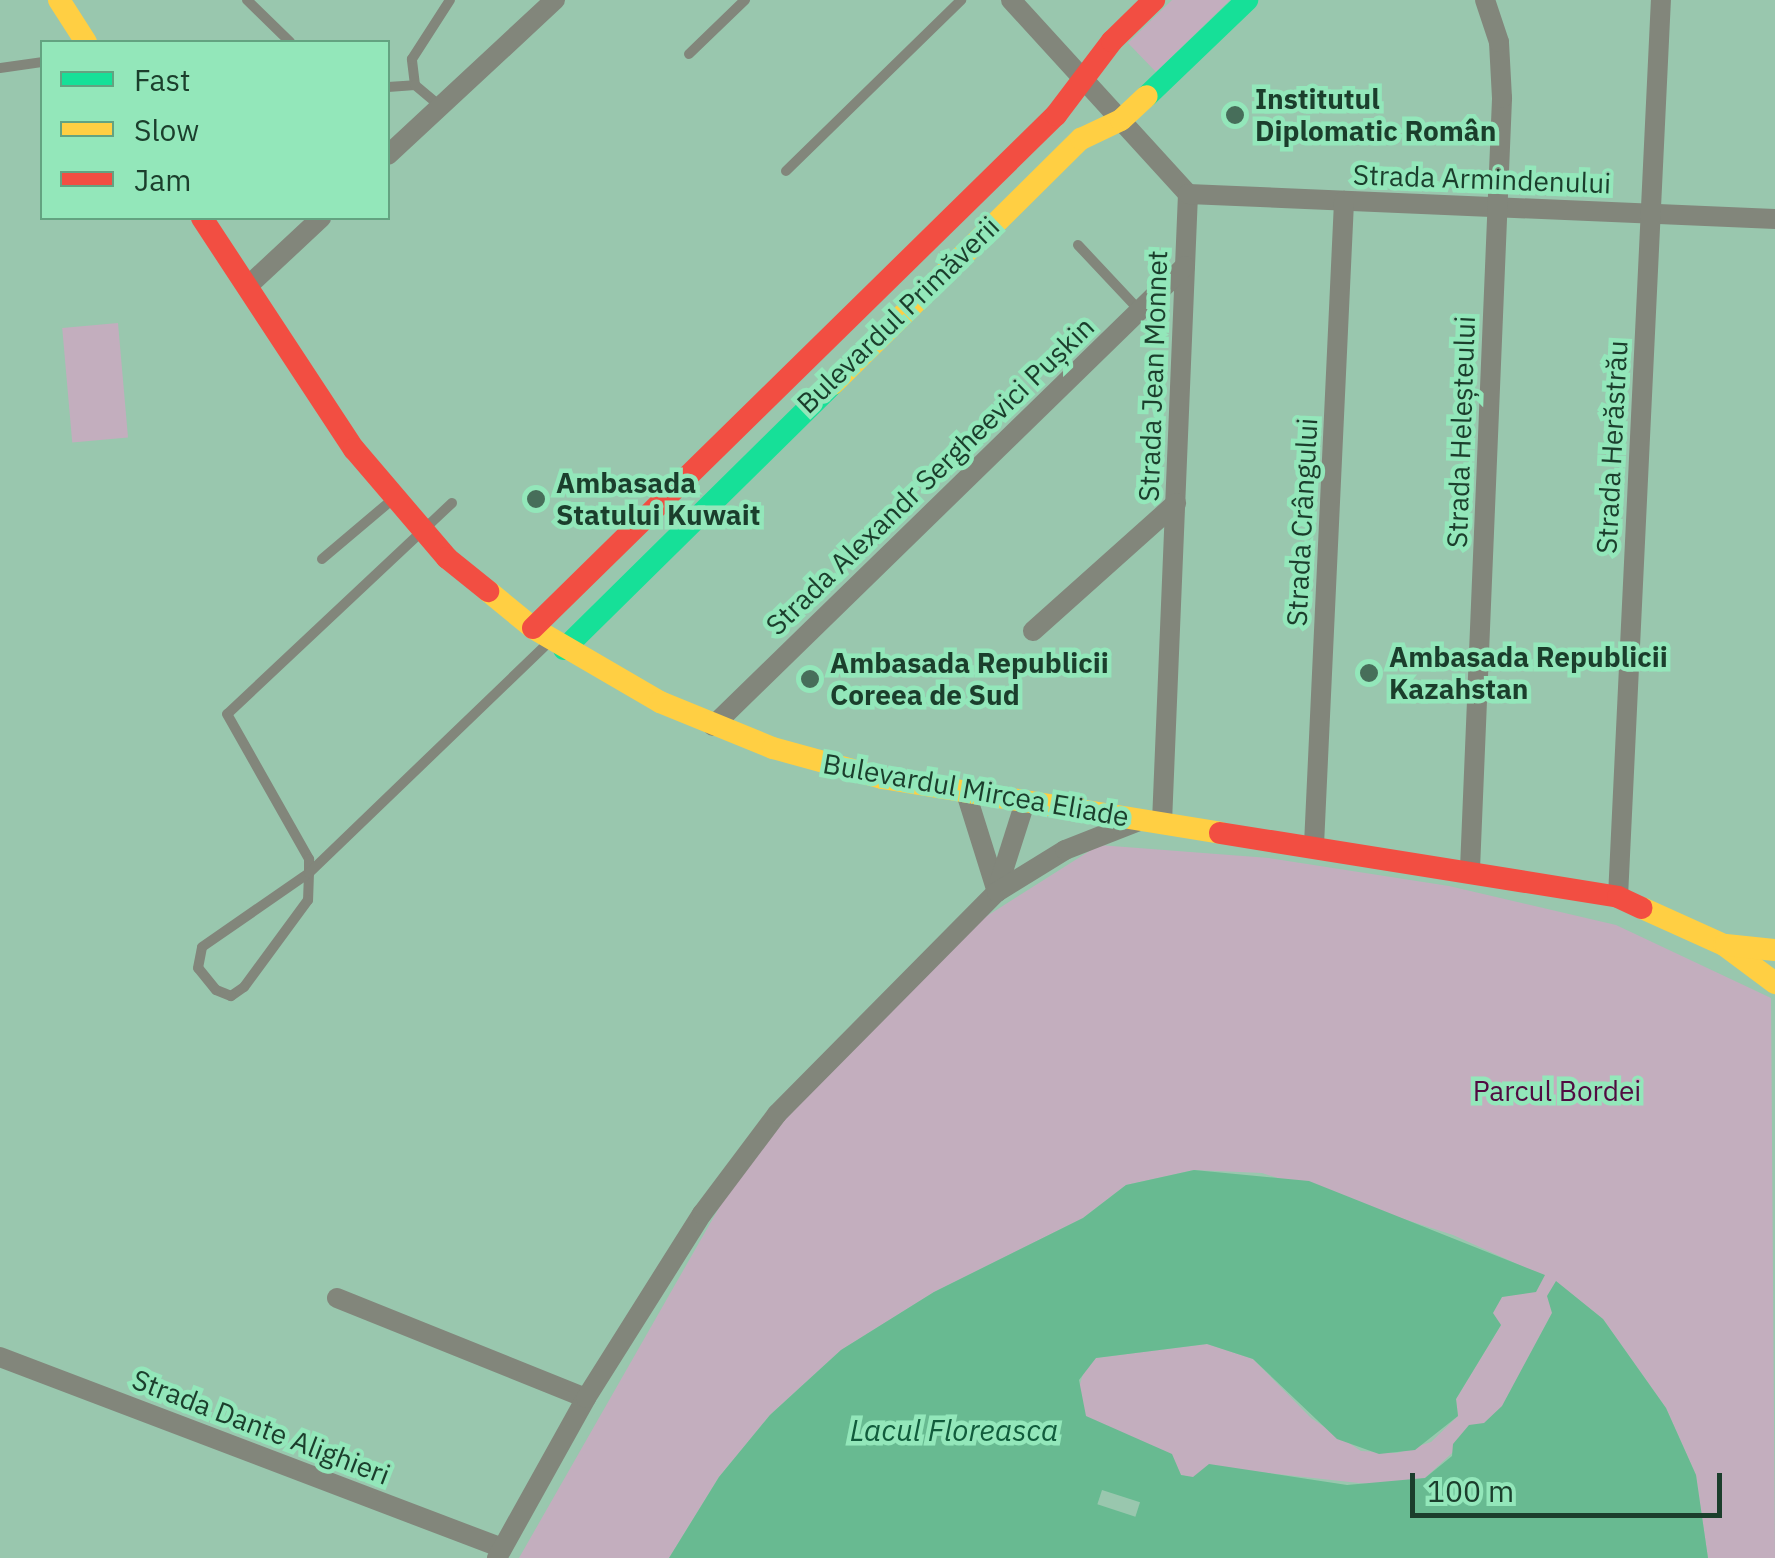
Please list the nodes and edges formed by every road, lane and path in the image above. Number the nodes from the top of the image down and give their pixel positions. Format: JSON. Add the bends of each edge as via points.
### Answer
{"nodes":[{"id":1,"x":59,"y":0,"type":"edge"},
{"id":2,"x":247,"y":0,"type":"edge"},
{"id":3,"x":450,"y":0,"type":"edge"},
{"id":4,"x":555,"y":0,"type":"edge"},
{"id":5,"x":745,"y":0,"type":"edge"},
{"id":6,"x":961,"y":0,"type":"edge"},
{"id":7,"x":1010,"y":0,"type":"edge"},
{"id":8,"x":1154,"y":0,"type":"edge"},
{"id":9,"x":1247,"y":0,"type":"edge"},
{"id":10,"x":1484,"y":0,"type":"edge"},
{"id":11,"x":1661,"y":0,"type":"edge"},
{"id":12,"x":85,"y":40,"type":"edge"},
{"id":13,"x":288,"y":40,"type":"edge"},
{"id":14,"x":689,"y":54,"type":"dead end"},
{"id":15,"x":40,"y":62,"type":"edge"},
{"id":16,"x":0,"y":68,"type":"edge"},
{"id":17,"x":1083,"y":77,"type":"junction"},
{"id":18,"x":416,"y":85,"type":"junction"},
{"id":19,"x":390,"y":87,"type":"edge"},
{"id":20,"x":440,"y":106,"type":"junction"},
{"id":21,"x":1121,"y":120,"type":"junction"},
{"id":22,"x":390,"y":153,"type":"edge"},
{"id":23,"x":786,"y":171,"type":"dead end"},
{"id":24,"x":1188,"y":194,"type":"junction"},
{"id":25,"x":1344,"y":201,"type":"junction"},
{"id":26,"x":1498,"y":207,"type":"junction"},
{"id":27,"x":1651,"y":214,"type":"junction"},
{"id":28,"x":1775,"y":219,"type":"edge"},
{"id":29,"x":203,"y":220,"type":"edge"},
{"id":30,"x":319,"y":220,"type":"edge"},
{"id":31,"x":1078,"y":245,"type":"dead end"},
{"id":32,"x":908,"y":263,"type":"junction"},
{"id":33,"x":1185,"y":266,"type":"junction"},
{"id":34,"x":929,"y":284,"type":"junction"},
{"id":35,"x":248,"y":286,"type":"junction"},
{"id":36,"x":1140,"y":310,"type":"junction"},
{"id":37,"x":694,"y":467,"type":"junction"},
{"id":38,"x":720,"y":491,"type":"junction"},
{"id":39,"x":393,"y":499,"type":"junction"},
{"id":40,"x":452,"y":503,"type":"dead end"},
{"id":41,"x":1176,"y":503,"type":"junction"},
{"id":42,"x":422,"y":532,"type":"junction"},
{"id":43,"x":322,"y":560,"type":"dead end"},
{"id":44,"x":1034,"y":632,"type":"dead end"},
{"id":45,"x":549,"y":639,"type":"junction"},
{"id":46,"x":713,"y":726,"type":"junction"},
{"id":47,"x":966,"y":793,"type":"junction"},
{"id":48,"x":1024,"y":802,"type":"junction"},
{"id":49,"x":1151,"y":821,"type":"junction"},
{"id":50,"x":1314,"y":845,"type":"junction"},
{"id":51,"x":1470,"y":869,"type":"junction"},
{"id":52,"x":309,"y":873,"type":"junction"},
{"id":53,"x":996,"y":892,"type":"junction"},
{"id":54,"x":1618,"y":897,"type":"junction"},
{"id":55,"x":1724,"y":944,"type":"junction"},
{"id":56,"x":1775,"y":950,"type":"edge"},
{"id":57,"x":1775,"y":983,"type":"edge"},
{"id":58,"x":337,"y":1298,"type":"dead end"},
{"id":59,"x":0,"y":1357,"type":"edge"},
{"id":60,"x":586,"y":1398,"type":"junction"},
{"id":61,"x":500,"y":1553,"type":"edge"}],
"edges":[{"from":1,"to":12,"type":"street"},
{"from":2,"to":13,"type":"lane"},
{"from":3,"to":18,"type":"lane","via":[[412,60]]},
{"from":4,"to":20,"type":"street"},
{"from":5,"to":14,"type":"lane"},
{"from":6,"to":23,"type":"lane"},
{"from":7,"to":17,"type":"street"},
{"from":8,"to":17,"type":"street","name":"Bulevardul Primăverii"},
{"from":9,"to":21,"type":"street","name":"Bulevardul Primăverii"},
{"from":10,"to":26,"type":"street","name":"Strada Heleșteului","via":[[1499,42]]},
{"from":11,"to":27,"type":"street","name":"Strada Herăstrău"},
{"from":15,"to":16,"type":"lane"},
{"from":17,"to":21,"type":"street"},
{"from":17,"to":32,"type":"street","name":"Bulevardul Primăverii","via":[[1056,115]]},
{"from":18,"to":19,"type":"lane"},
{"from":18,"to":20,"type":"lane"},
{"from":20,"to":22,"type":"street"},
{"from":21,"to":24,"type":"street"},
{"from":21,"to":34,"type":"street","name":"Bulevardul Primăverii","via":[[1081,138]]},
{"from":24,"to":25,"type":"street","name":"Strada Armindenului"},
{"from":24,"to":33,"type":"street","name":"Strada Jean Monnet"},
{"from":25,"to":26,"type":"street","name":"Strada Armindenului"},
{"from":25,"to":50,"type":"street","name":"Strada Crângului"},
{"from":26,"to":27,"type":"street","name":"Strada Armindenului"},
{"from":26,"to":51,"type":"street","name":"Strada Heleșteului"},
{"from":27,"to":28,"type":"street","name":"Strada Armindenului"},
{"from":27,"to":54,"type":"street","name":"Strada Herăstrău"},
{"from":29,"to":35,"type":"street","name":"Bulevardul Mircea Eliade"},
{"from":30,"to":35,"type":"street"},
{"from":31,"to":36,"type":"lane"},
{"from":32,"to":34,"type":"lane"},
{"from":32,"to":37,"type":"street","name":"Bulevardul Primăverii"},
{"from":33,"to":36,"type":"street","name":"Strada Alexandr Sergheevici Pușkin"},
{"from":33,"to":41,"type":"street","name":"Strada Jean Monnet"},
{"from":34,"to":38,"type":"street","name":"Bulevardul Primăverii"},
{"from":35,"to":39,"type":"street","name":"Bulevardul Mircea Eliade"},
{"from":36,"to":46,"type":"street","name":"Strada Alexandr Sergheevici Pușkin"},
{"from":37,"to":38,"type":"lane"},
{"from":37,"to":45,"type":"street","name":"Bulevardul Primăverii"},
{"from":38,"to":45,"type":"street","name":"Bulevardul Primăverii"},
{"from":39,"to":42,"type":"street","name":"Bulevardul Mircea Eliade"},
{"from":39,"to":43,"type":"lane"},
{"from":40,"to":42,"type":"lane"},
{"from":41,"to":44,"type":"street"},
{"from":41,"to":49,"type":"street","name":"Strada Jean Monnet"},
{"from":42,"to":45,"type":"street","name":"Bulevardul Mircea Eliade"},
{"from":42,"to":52,"type":"lane","via":[[227,714],[284,808]]},
{"from":45,"to":46,"type":"street","name":"Bulevardul Mircea Eliade"},
{"from":45,"to":52,"type":"lane"},
{"from":46,"to":47,"type":"street","name":"Bulevardul Mircea Eliade","via":[[830,766]]},
{"from":47,"to":48,"type":"street","name":"Bulevardul Mircea Eliade"},
{"from":47,"to":53,"type":"street"},
{"from":48,"to":49,"type":"street","name":"Bulevardul Mircea Eliade"},
{"from":48,"to":53,"type":"street"},
{"from":49,"to":50,"type":"street","name":"Bulevardul Mircea Eliade"},
{"from":49,"to":53,"type":"street","via":[[1065,850]]},
{"from":50,"to":51,"type":"street","name":"Bulevardul Mircea Eliade"},
{"from":51,"to":54,"type":"street","name":"Bulevardul Mircea Eliade"},
{"from":52,"to":52,"type":"lane","via":[[308,900],[291,928],[244,987],[231,996],[216,990],[198,968],[202,947]]},
{"from":53,"to":60,"type":"street","via":[[777,1114],[702,1214]]},
{"from":54,"to":55,"type":"street","name":"Bulevardul Mircea Eliade"},
{"from":55,"to":56,"type":"street","name":"Bulevardul Mircea Eliade"},
{"from":55,"to":57,"type":"street","name":"Bulevardul Mircea Eliade"},
{"from":58,"to":60,"type":"street"},
{"from":59,"to":61,"type":"street","name":"Strada Dante Alighieri"},
{"from":60,"to":61,"type":"street"}]}
